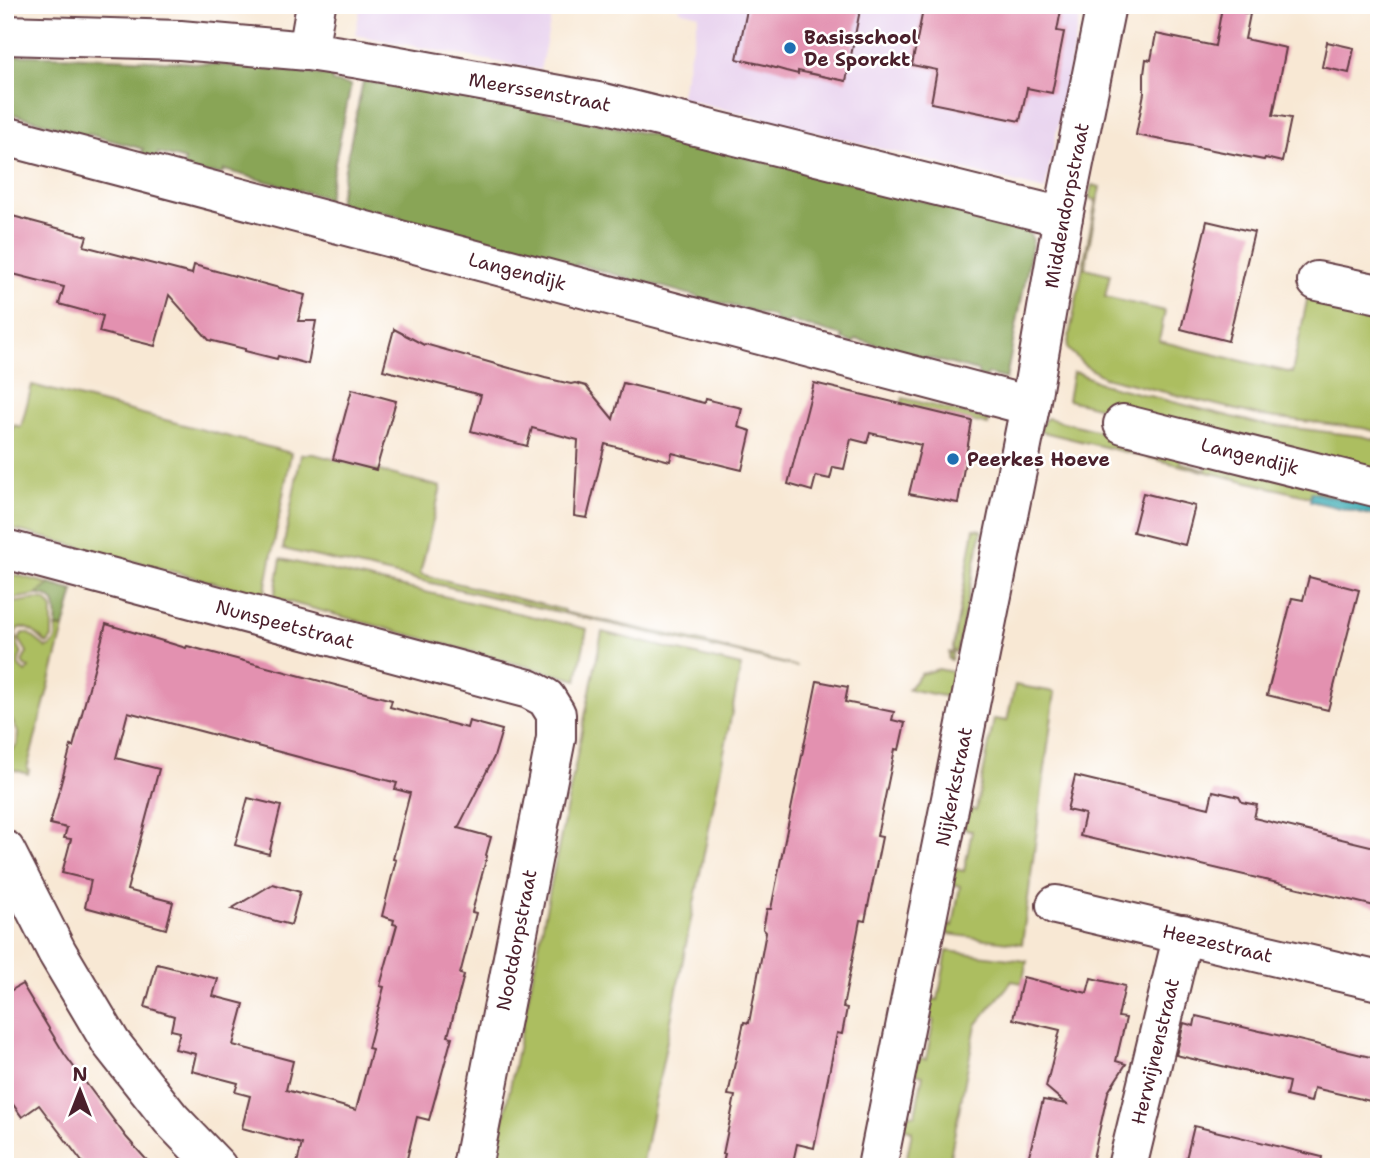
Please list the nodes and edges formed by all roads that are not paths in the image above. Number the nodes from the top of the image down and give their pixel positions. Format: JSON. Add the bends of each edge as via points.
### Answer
{"nodes":[{"id":1,"x":316,"y":5,"type":"edge"},
{"id":2,"x":1106,"y":5,"type":"edge"},
{"id":3,"x":5,"y":35,"type":"edge"},
{"id":4,"x":308,"y":51,"type":"junction"},
{"id":5,"x":5,"y":136,"type":"edge"},
{"id":6,"x":1063,"y":216,"type":"junction"},
{"id":7,"x":1317,"y":281,"type":"dead end"},
{"id":8,"x":1379,"y":294,"type":"edge"},
{"id":9,"x":1030,"y":406,"type":"junction"},
{"id":10,"x":1123,"y":424,"type":"dead end"},
{"id":11,"x":1379,"y":488,"type":"edge"},
{"id":12,"x":5,"y":549,"type":"edge"},
{"id":13,"x":556,"y":714,"type":"joint"},
{"id":14,"x":5,"y":849,"type":"edge"},
{"id":15,"x":1056,"y":905,"type":"dead end"},
{"id":16,"x":1183,"y":934,"type":"junction"},
{"id":17,"x":1379,"y":981,"type":"edge"},
{"id":18,"x":217,"y":1167,"type":"edge"},
{"id":19,"x":472,"y":1167,"type":"edge"},
{"id":20,"x":877,"y":1167,"type":"edge"},
{"id":21,"x":1127,"y":1167,"type":"edge"}],
"edges":[{"from":1,"to":4,"type":"street"},
{"from":2,"to":6,"type":"street","name":"Middendorpstraat"},
{"from":3,"to":4,"type":"street","name":"Meerssenstraat","via":[[180,40]]},
{"from":4,"to":6,"type":"street","name":"Meerssenstraat","via":[[603,103]]},
{"from":5,"to":9,"type":"street","name":"Langendijk"},
{"from":6,"to":9,"type":"street","name":"Middendorpstraat"},
{"from":7,"to":8,"type":"street"},
{"from":9,"to":20,"type":"street","name":"Nijkerkstraat"},
{"from":10,"to":11,"type":"street","name":"Langendijk"},
{"from":12,"to":13,"type":"street","name":"Nunspeetstraat","via":[[529,689],[546,698]]},
{"from":13,"to":19,"type":"street","name":"Nootdorpstraat","via":[[556,738]]},
{"from":14,"to":18,"type":"street","via":[[57,953],[111,1043],[171,1119]]},
{"from":15,"to":16,"type":"street","name":"Heezestraat"},
{"from":16,"to":17,"type":"street","name":"Heezestraat"},
{"from":16,"to":21,"type":"street","name":"Herwijnenstraat"}]}
